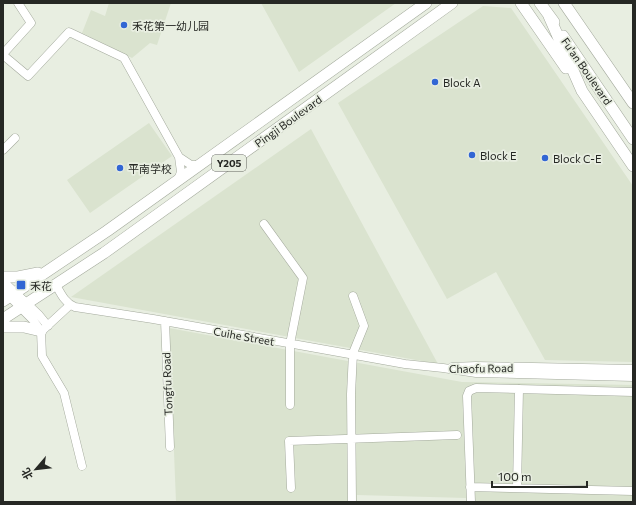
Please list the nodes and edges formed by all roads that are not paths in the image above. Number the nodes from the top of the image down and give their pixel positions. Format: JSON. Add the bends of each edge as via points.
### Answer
{"nodes":[{"id":1,"x":18,"y":3,"type":"edge"},
{"id":2,"x":426,"y":3,"type":"edge"},
{"id":3,"x":452,"y":3,"type":"edge"},
{"id":4,"x":521,"y":3,"type":"edge"},
{"id":5,"x":540,"y":3,"type":"edge"},
{"id":6,"x":564,"y":3,"type":"edge"},
{"id":7,"x":549,"y":16,"type":"junction"},
{"id":8,"x":3,"y":55,"type":"edge"},
{"id":9,"x":582,"y":91,"type":"junction"},
{"id":10,"x":633,"y":103,"type":"edge"},
{"id":11,"x":15,"y":138,"type":"dead end"},
{"id":12,"x":633,"y":139,"type":"edge"},
{"id":13,"x":3,"y":150,"type":"edge"},
{"id":14,"x":179,"y":157,"type":"junction"},
{"id":15,"x":200,"y":165,"type":"junction"},
{"id":16,"x":633,"y":166,"type":"edge"},
{"id":17,"x":178,"y":180,"type":"junction"},
{"id":18,"x":264,"y":224,"type":"dead end"},
{"id":19,"x":68,"y":257,"type":"junction"},
{"id":20,"x":52,"y":268,"type":"junction"},
{"id":21,"x":78,"y":271,"type":"junction"},
{"id":22,"x":3,"y":276,"type":"edge"},
{"id":23,"x":3,"y":281,"type":"edge"},
{"id":24,"x":56,"y":285,"type":"junction"},
{"id":25,"x":8,"y":295,"type":"edge"},
{"id":26,"x":353,"y":296,"type":"dead end"},
{"id":27,"x":70,"y":305,"type":"junction"},
{"id":28,"x":24,"y":306,"type":"junction"},
{"id":29,"x":3,"y":319,"type":"edge"},
{"id":30,"x":165,"y":322,"type":"junction"},
{"id":31,"x":3,"y":327,"type":"edge"},
{"id":32,"x":45,"y":328,"type":"junction"},
{"id":33,"x":290,"y":344,"type":"junction"},
{"id":34,"x":353,"y":355,"type":"junction"},
{"id":35,"x":443,"y":368,"type":"junction"},
{"id":36,"x":633,"y":369,"type":"edge"},
{"id":37,"x":633,"y":377,"type":"edge"},
{"id":38,"x":519,"y":389,"type":"junction"},
{"id":39,"x":633,"y":392,"type":"edge"},
{"id":40,"x":290,"y":405,"type":"dead end"},
{"id":41,"x":457,"y":435,"type":"dead end"},
{"id":42,"x":352,"y":439,"type":"junction"},
{"id":43,"x":170,"y":447,"type":"dead end"},
{"id":44,"x":82,"y":466,"type":"dead end"},
{"id":45,"x":470,"y":487,"type":"junction"},
{"id":46,"x":291,"y":488,"type":"dead end"},
{"id":47,"x":518,"y":488,"type":"junction"},
{"id":48,"x":633,"y":491,"type":"edge"},
{"id":49,"x":352,"y":502,"type":"edge"},
{"id":50,"x":471,"y":502,"type":"edge"}],
"edges":[{"from":1,"to":8,"type":"street","via":[[31,22]]},
{"from":2,"to":15,"type":"main road","name":"Pingji Boulevard","number":"Y205"},
{"from":3,"to":21,"type":"main road","name":"Pingji Boulevard","number":"Y205"},
{"from":4,"to":9,"type":"main road"},
{"from":5,"to":7,"type":"main road","name":"Fu'an Boulevard"},
{"from":6,"to":10,"type":"main road","name":"Fu'an Boulevard"},
{"from":7,"to":9,"type":"main road"},
{"from":7,"to":12,"type":"main road","name":"Fu'an Boulevard"},
{"from":8,"to":14,"type":"street","via":[[28,76],[69,32],[124,58]]},
{"from":9,"to":16,"type":"main road"},
{"from":11,"to":13,"type":"street"},
{"from":14,"to":15,"type":"street","via":[[191,165]]},
{"from":14,"to":17,"type":"street"},
{"from":15,"to":17,"type":"main road","name":"Pingji Boulevard","number":"Y205"},
{"from":17,"to":19,"type":"main road","name":"Pingji Boulevard","number":"Y205"},
{"from":18,"to":33,"type":"street","via":[[302,278]]},
{"from":19,"to":20,"type":"main road","name":"Pingji Boulevard","number":"Y205"},
{"from":19,"to":21,"type":"main road"},
{"from":20,"to":22,"type":"main road","via":[[25,277]]},
{"from":20,"to":25,"type":"main road","name":"Pingji Boulevard","number":"Y205"},
{"from":21,"to":24,"type":"main road","name":"Pingji Boulevard","number":"Y205"},
{"from":23,"to":25,"type":"street"},
{"from":24,"to":27,"type":"street"},
{"from":24,"to":28,"type":"main road","name":"Pingji Boulevard","number":"Y205"},
{"from":25,"to":28,"type":"street"},
{"from":26,"to":34,"type":"street","via":[[364,326]]},
{"from":27,"to":30,"type":"street","name":"Cuihe Street"},
{"from":27,"to":32,"type":"street"},
{"from":28,"to":29,"type":"main road","name":"Pingji Boulevard","number":"Y205"},
{"from":28,"to":32,"type":"street"},
{"from":30,"to":33,"type":"street","name":"Cuihe Street"},
{"from":30,"to":43,"type":"street","name":"Tongfu Road"},
{"from":31,"to":32,"type":"main road"},
{"from":32,"to":44,"type":"street","via":[[42,356],[64,393]]},
{"from":33,"to":34,"type":"street","name":"Cuihe Street"},
{"from":33,"to":40,"type":"street"},
{"from":34,"to":35,"type":"street","name":"Cuihe Street"},
{"from":34,"to":42,"type":"street"},
{"from":35,"to":36,"type":"street","name":"Chaofu Road","via":[[476,366]]},
{"from":35,"to":37,"type":"street","name":"Chaofu Road","via":[[476,373]]},
{"from":38,"to":39,"type":"street"},
{"from":38,"to":45,"type":"street","via":[[476,388],[471,389],[468,394]]},
{"from":38,"to":47,"type":"street"},
{"from":41,"to":42,"type":"street"},
{"from":42,"to":46,"type":"street","via":[[289,441]]},
{"from":42,"to":49,"type":"street"},
{"from":45,"to":47,"type":"street"},
{"from":45,"to":50,"type":"street"},
{"from":47,"to":48,"type":"street"}]}
